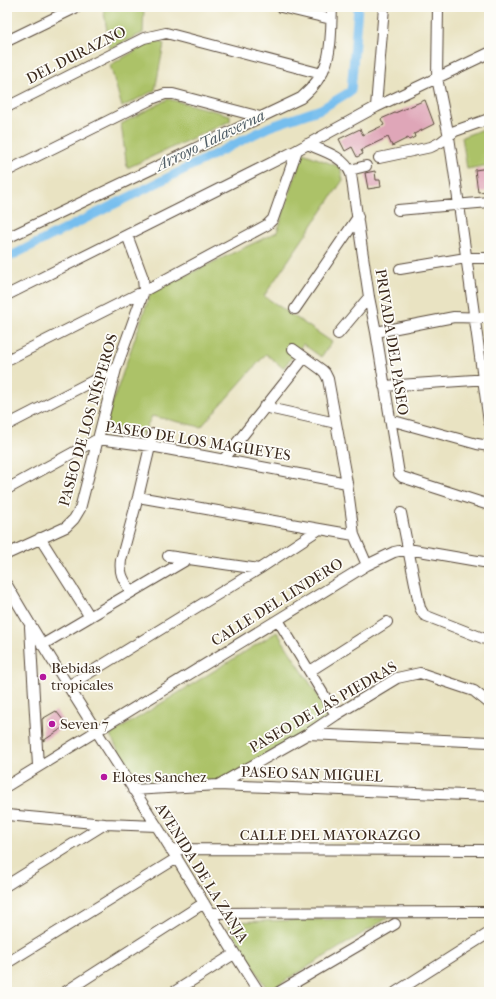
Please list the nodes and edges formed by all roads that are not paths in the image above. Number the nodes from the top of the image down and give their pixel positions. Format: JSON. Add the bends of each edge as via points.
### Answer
{"nodes":[{"id":1,"x":77,"y":7,"type":"edge"},
{"id":2,"x":281,"y":7,"type":"edge"},
{"id":3,"x":332,"y":7,"type":"edge"},
{"id":4,"x":384,"y":7,"type":"edge"},
{"id":5,"x":438,"y":7,"type":"edge"},
{"id":6,"x":331,"y":19,"type":"junction"},
{"id":7,"x":7,"y":41,"type":"edge"},
{"id":8,"x":489,"y":52,"type":"edge"},
{"id":9,"x":322,"y":74,"type":"junction"},
{"id":10,"x":437,"y":78,"type":"junction"},
{"id":11,"x":7,"y":107,"type":"edge"},
{"id":12,"x":376,"y":107,"type":"junction"},
{"id":13,"x":260,"y":117,"type":"junction"},
{"id":14,"x":489,"y":119,"type":"edge"},
{"id":15,"x":448,"y":137,"type":"junction"},
{"id":16,"x":307,"y":144,"type":"junction"},
{"id":17,"x":297,"y":150,"type":"junction"},
{"id":18,"x":379,"y":158,"type":"dead end"},
{"id":19,"x":366,"y":166,"type":"dead end"},
{"id":20,"x":350,"y":170,"type":"junction"},
{"id":21,"x":7,"y":171,"type":"edge"},
{"id":22,"x":489,"y":202,"type":"edge"},
{"id":23,"x":459,"y":205,"type":"junction"},
{"id":24,"x":398,"y":210,"type":"dead end"},
{"id":25,"x":358,"y":217,"type":"junction"},
{"id":26,"x":127,"y":235,"type":"junction"},
{"id":27,"x":7,"y":238,"type":"edge"},
{"id":28,"x":466,"y":258,"type":"junction"},
{"id":29,"x":489,"y":258,"type":"edge"},
{"id":30,"x":400,"y":269,"type":"dead end"},
{"id":31,"x":144,"y":291,"type":"junction"},
{"id":32,"x":7,"y":295,"type":"edge"},
{"id":33,"x":369,"y":297,"type":"junction"},
{"id":34,"x":295,"y":309,"type":"dead end"},
{"id":35,"x":475,"y":318,"type":"junction"},
{"id":36,"x":489,"y":318,"type":"edge"},
{"id":37,"x":376,"y":332,"type":"junction"},
{"id":38,"x":338,"y":334,"type":"dead end"},
{"id":39,"x":292,"y":349,"type":"dead end"},
{"id":40,"x":304,"y":358,"type":"junction"},
{"id":41,"x":7,"y":360,"type":"edge"},
{"id":42,"x":116,"y":369,"type":"junction"},
{"id":43,"x":486,"y":380,"type":"edge"},
{"id":44,"x":384,"y":386,"type":"junction"},
{"id":45,"x":264,"y":407,"type":"junction"},
{"id":46,"x":390,"y":420,"type":"junction"},
{"id":47,"x":489,"y":422,"type":"edge"},
{"id":48,"x":336,"y":424,"type":"junction"},
{"id":49,"x":7,"y":425,"type":"edge"},
{"id":50,"x":154,"y":434,"type":"dead end"},
{"id":51,"x":98,"y":439,"type":"junction"},
{"id":52,"x":151,"y":446,"type":"junction"},
{"id":53,"x":489,"y":446,"type":"edge"},
{"id":54,"x":224,"y":459,"type":"junction"},
{"id":55,"x":347,"y":483,"type":"junction"},
{"id":56,"x":7,"y":489,"type":"edge"},
{"id":57,"x":138,"y":497,"type":"junction"},
{"id":58,"x":489,"y":505,"type":"edge"},
{"id":59,"x":401,"y":513,"type":"dead end"},
{"id":60,"x":318,"y":530,"type":"junction"},
{"id":61,"x":354,"y":535,"type":"junction"},
{"id":62,"x":40,"y":538,"type":"junction"},
{"id":63,"x":408,"y":549,"type":"junction"},
{"id":64,"x":7,"y":554,"type":"edge"},
{"id":65,"x":168,"y":556,"type":"dead end"},
{"id":66,"x":188,"y":559,"type":"junction"},
{"id":67,"x":489,"y":563,"type":"edge"},
{"id":68,"x":367,"y":565,"type":"junction"},
{"id":69,"x":259,"y":569,"type":"junction"},
{"id":70,"x":7,"y":586,"type":"edge"},
{"id":71,"x":131,"y":592,"type":"junction"},
{"id":72,"x":90,"y":617,"type":"junction"},
{"id":73,"x":278,"y":620,"type":"junction"},
{"id":74,"x":386,"y":622,"type":"dead end"},
{"id":75,"x":30,"y":625,"type":"junction"},
{"id":76,"x":485,"y":639,"type":"dead end"},
{"id":77,"x":42,"y":645,"type":"junction"},
{"id":78,"x":310,"y":671,"type":"junction"},
{"id":79,"x":68,"y":686,"type":"junction"},
{"id":80,"x":489,"y":703,"type":"edge"},
{"id":81,"x":336,"y":715,"type":"junction"},
{"id":82,"x":96,"y":731,"type":"junction"},
{"id":83,"x":308,"y":734,"type":"junction"},
{"id":84,"x":489,"y":742,"type":"edge"},
{"id":85,"x":38,"y":766,"type":"junction"},
{"id":86,"x":7,"y":786,"type":"edge"},
{"id":87,"x":218,"y":786,"type":"junction"},
{"id":88,"x":133,"y":790,"type":"junction"},
{"id":89,"x":489,"y":796,"type":"edge"},
{"id":90,"x":7,"y":815,"type":"edge"},
{"id":91,"x":105,"y":824,"type":"junction"},
{"id":92,"x":157,"y":826,"type":"junction"},
{"id":93,"x":170,"y":849,"type":"junction"},
{"id":94,"x":489,"y":850,"type":"edge"},
{"id":95,"x":177,"y":858,"type":"junction"},
{"id":96,"x":7,"y":885,"type":"edge"},
{"id":97,"x":204,"y":903,"type":"junction"},
{"id":98,"x":489,"y":912,"type":"edge"},
{"id":99,"x":211,"y":913,"type":"junction"},
{"id":100,"x":395,"y":924,"type":"dead end"},
{"id":101,"x":489,"y":933,"type":"edge"},
{"id":102,"x":234,"y":954,"type":"junction"},
{"id":103,"x":7,"y":963,"type":"edge"},
{"id":104,"x":65,"y":992,"type":"edge"},
{"id":105,"x":174,"y":992,"type":"edge"},
{"id":106,"x":259,"y":992,"type":"edge"},
{"id":107,"x":279,"y":992,"type":"edge"},
{"id":108,"x":396,"y":992,"type":"edge"}],
"edges":[{"from":1,"to":7,"type":"street"},
{"from":2,"to":6,"type":"street"},
{"from":3,"to":6,"type":"street"},
{"from":4,"to":12,"type":"street"},
{"from":5,"to":10,"type":"street"},
{"from":6,"to":9,"type":"street","via":[[330,51]]},
{"from":8,"to":10,"type":"street"},
{"from":9,"to":11,"type":"street","name":"DEL DURAZNO","via":[[166,33],[154,34]]},
{"from":9,"to":13,"type":"street","via":[[301,98]]},
{"from":10,"to":12,"type":"street"},
{"from":10,"to":15,"type":"street"},
{"from":12,"to":16,"type":"street"},
{"from":13,"to":21,"type":"street","via":[[174,94],[165,94]]},
{"from":13,"to":27,"type":"street"},
{"from":14,"to":15,"type":"street","via":[[455,131]]},
{"from":15,"to":18,"type":"street","via":[[431,147]]},
{"from":15,"to":23,"type":"street"},
{"from":16,"to":17,"type":"street"},
{"from":16,"to":20,"type":"street","via":[[344,162]]},
{"from":17,"to":26,"type":"street"},
{"from":17,"to":31,"type":"street","via":[[273,219],[267,225]]},
{"from":19,"to":20,"type":"street"},
{"from":20,"to":25,"type":"street","name":"PRIVADA DEL PASEO"},
{"from":22,"to":23,"type":"street"},
{"from":23,"to":24,"type":"street"},
{"from":23,"to":28,"type":"street"},
{"from":25,"to":33,"type":"street","name":"PRIVADA DEL PASEO"},
{"from":25,"to":34,"type":"street"},
{"from":26,"to":31,"type":"street"},
{"from":26,"to":32,"type":"street"},
{"from":28,"to":29,"type":"street"},
{"from":28,"to":30,"type":"street"},
{"from":28,"to":35,"type":"street"},
{"from":31,"to":41,"type":"street"},
{"from":31,"to":42,"type":"street","name":"PASEO DE LOS NÍSPEROS"},
{"from":33,"to":37,"type":"street","name":"PRIVADA DEL PASEO"},
{"from":33,"to":38,"type":"street"},
{"from":35,"to":36,"type":"street"},
{"from":35,"to":37,"type":"street","via":[[454,318]]},
{"from":35,"to":43,"type":"street"},
{"from":37,"to":44,"type":"street","name":"PRIVADA DEL PASEO"},
{"from":39,"to":40,"type":"street"},
{"from":40,"to":45,"type":"street"},
{"from":40,"to":48,"type":"street","via":[[325,373],[328,379]]},
{"from":42,"to":49,"type":"street"},
{"from":42,"to":51,"type":"street","name":"PASEO DE LOS NÍSPEROS"},
{"from":43,"to":44,"type":"street"},
{"from":43,"to":47,"type":"street"},
{"from":44,"to":46,"type":"street","name":"PRIVADA DEL PASEO"},
{"from":45,"to":48,"type":"street"},
{"from":45,"to":54,"type":"street"},
{"from":46,"to":53,"type":"street"},
{"from":46,"to":58,"type":"street","name":"PRIVADA DEL PASEO","via":[[400,476]]},
{"from":48,"to":55,"type":"street"},
{"from":50,"to":52,"type":"street"},
{"from":51,"to":52,"type":"street","name":"PASEO DE LOS MAGUEYES"},
{"from":51,"to":56,"type":"street","name":"PASEO DE LOS MAGUEYES"},
{"from":51,"to":62,"type":"street","name":"PASEO DE LOS NÍSPEROS","via":[[80,509],[66,527]]},
{"from":52,"to":54,"type":"street","name":"PASEO DE LOS MAGUEYES"},
{"from":52,"to":57,"type":"street"},
{"from":54,"to":55,"type":"street","name":"PASEO DE LOS MAGUEYES"},
{"from":55,"to":61,"type":"street"},
{"from":57,"to":60,"type":"street"},
{"from":57,"to":71,"type":"street","via":[[119,569]]},
{"from":59,"to":63,"type":"street"},
{"from":60,"to":61,"type":"street"},
{"from":60,"to":69,"type":"street"},
{"from":61,"to":68,"type":"street"},
{"from":62,"to":64,"type":"street","name":"PASEO DE LOS NÍSPEROS"},
{"from":62,"to":72,"type":"street"},
{"from":63,"to":67,"type":"street","name":"CALLE DEL LINDERO"},
{"from":63,"to":68,"type":"street","name":"CALLE DEL LINDERO","via":[[394,552]]},
{"from":63,"to":76,"type":"street","via":[[420,608],[424,615]]},
{"from":65,"to":66,"type":"street"},
{"from":66,"to":69,"type":"street"},
{"from":66,"to":71,"type":"street"},
{"from":68,"to":73,"type":"street","name":"CALLE DEL LINDERO"},
{"from":69,"to":79,"type":"street"},
{"from":70,"to":75,"type":"street","name":"AVENIDA DE LA ZANJA"},
{"from":71,"to":72,"type":"street"},
{"from":72,"to":77,"type":"street"},
{"from":73,"to":78,"type":"street"},
{"from":73,"to":82,"type":"street","name":"CALLE DEL LINDERO"},
{"from":74,"to":78,"type":"street"},
{"from":75,"to":77,"type":"street","name":"AVENIDA DE LA ZANJA"},
{"from":75,"to":85,"type":"street"},
{"from":77,"to":79,"type":"street","name":"AVENIDA DE LA ZANJA"},
{"from":78,"to":81,"type":"street"},
{"from":79,"to":82,"type":"street","name":"AVENIDA DE LA ZANJA"},
{"from":80,"to":81,"type":"street","name":"PASEO DE LAS PIEDRAS","via":[[474,691],[420,673],[397,678]]},
{"from":81,"to":83,"type":"street","name":"PASEO DE LAS PIEDRAS"},
{"from":82,"to":85,"type":"street","name":"CALLE DEL LINDERO"},
{"from":82,"to":88,"type":"street","name":"AVENIDA DE LA ZANJA"},
{"from":83,"to":84,"type":"street"},
{"from":83,"to":87,"type":"street","name":"PASEO DE LAS PIEDRAS"},
{"from":85,"to":86,"type":"street","name":"CALLE DEL LINDERO"},
{"from":87,"to":88,"type":"street","name":"PASEO SAN MIGUEL"},
{"from":87,"to":89,"type":"street","name":"PASEO SAN MIGUEL"},
{"from":88,"to":92,"type":"street","name":"AVENIDA DE LA ZANJA"},
{"from":90,"to":91,"type":"street"},
{"from":91,"to":92,"type":"street"},
{"from":91,"to":96,"type":"street"},
{"from":92,"to":93,"type":"street","name":"AVENIDA DE LA ZANJA"},
{"from":93,"to":94,"type":"street","name":"CALLE DEL MAYORAZGO"},
{"from":93,"to":95,"type":"street","name":"AVENIDA DE LA ZANJA"},
{"from":95,"to":97,"type":"street","name":"AVENIDA DE LA ZANJA"},
{"from":95,"to":103,"type":"street"},
{"from":97,"to":99,"type":"street","name":"AVENIDA DE LA ZANJA"},
{"from":97,"to":104,"type":"street"},
{"from":98,"to":99,"type":"street"},
{"from":99,"to":102,"type":"street","name":"AVENIDA DE LA ZANJA"},
{"from":100,"to":107,"type":"street"},
{"from":101,"to":108,"type":"street"},
{"from":102,"to":105,"type":"street"},
{"from":102,"to":106,"type":"street","name":"AVENIDA DE LA ZANJA"}]}
